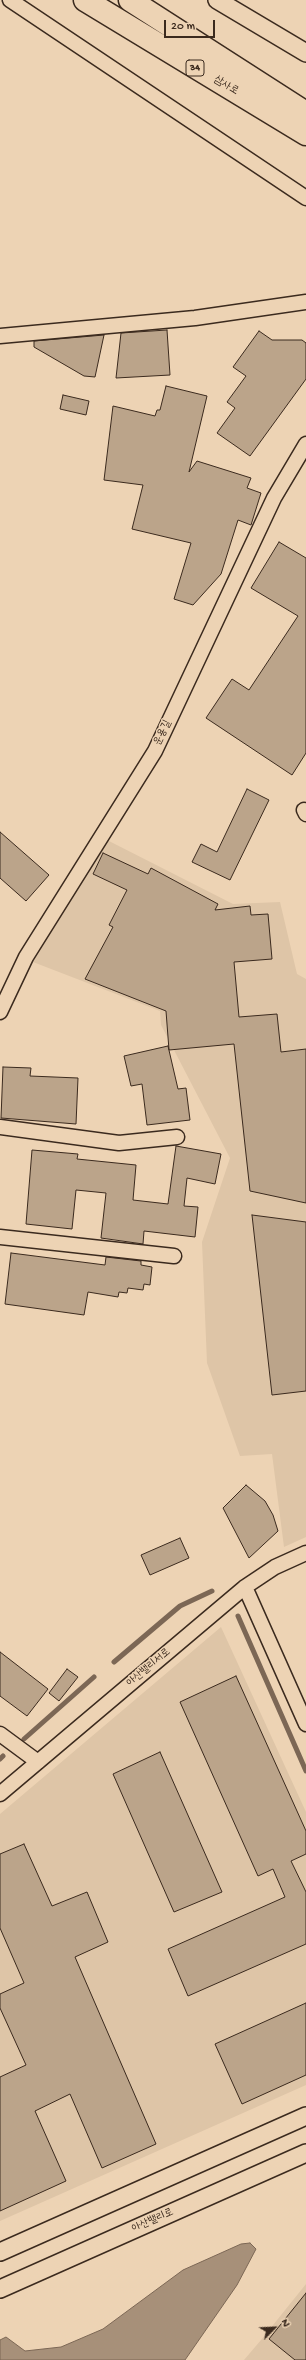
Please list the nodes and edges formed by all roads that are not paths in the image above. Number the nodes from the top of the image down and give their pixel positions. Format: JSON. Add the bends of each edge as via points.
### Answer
{"nodes":[{"id":1,"x":10,"y":0,"type":"edge"},
{"id":2,"x":85,"y":0,"type":"edge"},
{"id":3,"x":130,"y":0,"type":"edge"},
{"id":4,"x":217,"y":0,"type":"edge"},
{"id":5,"x":306,"y":53,"type":"edge"},
{"id":6,"x":306,"y":113,"type":"edge"},
{"id":7,"x":306,"y":134,"type":"edge"},
{"id":8,"x":306,"y":198,"type":"edge"},
{"id":9,"x":306,"y":302,"type":"edge"},
{"id":10,"x":0,"y":336,"type":"edge"},
{"id":11,"x":306,"y":444,"type":"edge"},
{"id":12,"x":0,"y":1012,"type":"edge"},
{"id":13,"x":0,"y":1127,"type":"edge"},
{"id":14,"x":177,"y":1137,"type":"dead end"},
{"id":15,"x":0,"y":1237,"type":"edge"},
{"id":16,"x":174,"y":1256,"type":"dead end"},
{"id":17,"x":306,"y":1553,"type":"edge"},
{"id":18,"x":245,"y":1587,"type":"junction"},
{"id":19,"x":306,"y":1724,"type":"edge"},
{"id":20,"x":0,"y":1734,"type":"edge"},
{"id":21,"x":38,"y":1762,"type":"junction"},
{"id":22,"x":0,"y":1794,"type":"edge"},
{"id":23,"x":306,"y":2116,"type":"edge"},
{"id":24,"x":306,"y":2153,"type":"edge"},
{"id":25,"x":0,"y":2252,"type":"edge"},
{"id":26,"x":0,"y":2289,"type":"edge"}],
"edges":[{"from":1,"to":8,"type":"street"},
{"from":2,"to":7,"type":"highway","name":"삼사로","number":"34"},
{"from":3,"to":6,"type":"highway","name":"삼사로","number":"34"},
{"from":4,"to":5,"type":"street"},
{"from":9,"to":10,"type":"street","via":[[195,318]]},
{"from":11,"to":12,"type":"street","name":"운용길","via":[[274,498],[155,751],[26,957]]},
{"from":13,"to":14,"type":"street","via":[[119,1143]]},
{"from":15,"to":16,"type":"street"},
{"from":17,"to":18,"type":"street","name":"아산밸리서로","via":[[275,1567]]},
{"from":18,"to":19,"type":"street"},
{"from":18,"to":21,"type":"street","name":"아산밸리서로"},
{"from":20,"to":21,"type":"street"},
{"from":21,"to":22,"type":"street","name":"아산밸리서로"},
{"from":23,"to":25,"type":"street"},
{"from":24,"to":26,"type":"street","name":"아산밸리로"}]}
